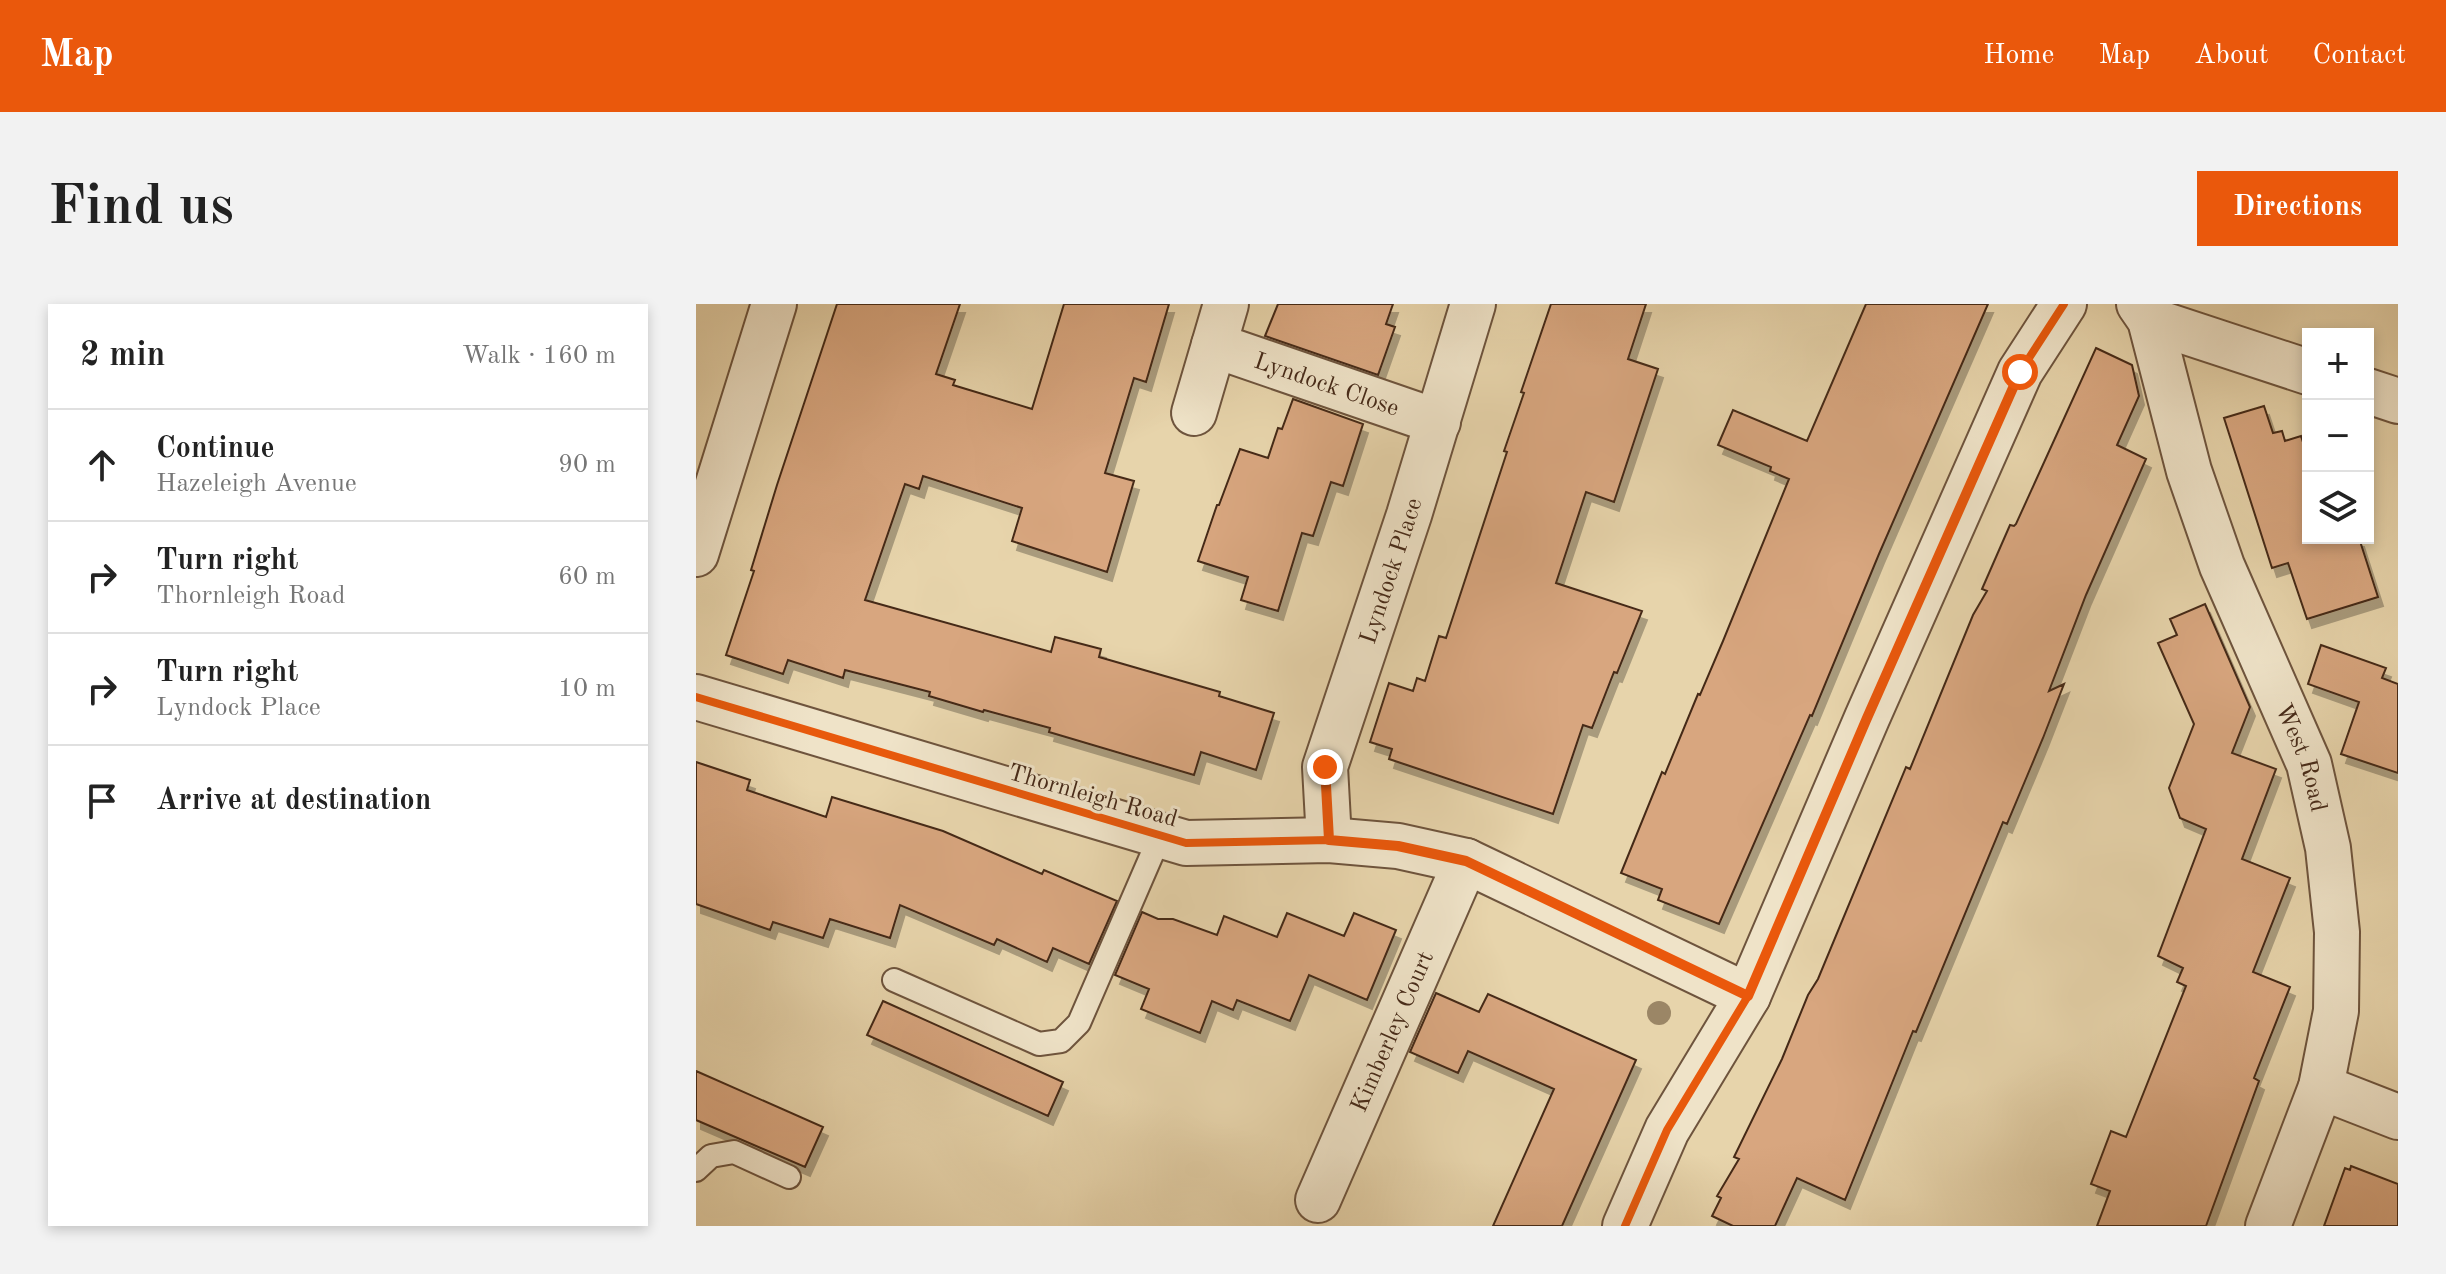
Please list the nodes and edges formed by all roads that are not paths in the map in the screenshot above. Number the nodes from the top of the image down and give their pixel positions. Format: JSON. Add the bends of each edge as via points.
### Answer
{"nodes":[{"id":1,"x":774,"y":304,"type":"edge"},
{"id":2,"x":1226,"y":304,"type":"edge"},
{"id":3,"x":1473,"y":304,"type":"edge"},
{"id":4,"x":2064,"y":304,"type":"edge"},
{"id":5,"x":2144,"y":312,"type":"edge"},
{"id":6,"x":1214,"y":345,"type":"junction"},
{"id":7,"x":2302,"y":370,"type":"edge"},
{"id":8,"x":2374,"y":393,"type":"edge"},
{"id":9,"x":2398,"y":401,"type":"edge"},
{"id":10,"x":1194,"y":413,"type":"dead end"},
{"id":11,"x":1438,"y":422,"type":"junction"},
{"id":12,"x":696,"y":554,"type":"edge"},
{"id":13,"x":696,"y":697,"type":"edge"},
{"id":14,"x":1160,"y":836,"type":"junction"},
{"id":15,"x":1329,"y":840,"type":"junction"},
{"id":16,"x":1466,"y":861,"type":"junction"},
{"id":17,"x":894,"y":980,"type":"dead end"},
{"id":18,"x":1748,"y":996,"type":"junction"},
{"id":19,"x":2321,"y":1087,"type":"junction"},
{"id":20,"x":2398,"y":1117,"type":"edge"},
{"id":21,"x":696,"y":1170,"type":"edge"},
{"id":22,"x":789,"y":1177,"type":"dead end"},
{"id":23,"x":1318,"y":1200,"type":"dead end"},
{"id":24,"x":1625,"y":1226,"type":"edge"},
{"id":25,"x":2268,"y":1226,"type":"edge"}],
"edges":[{"from":1,"to":12,"type":"street"},
{"from":2,"to":6,"type":"street"},
{"from":3,"to":11,"type":"street","name":"Lyndock Place"},
{"from":4,"to":18,"type":"street","via":[[2020,372]]},
{"from":5,"to":7,"type":"street"},
{"from":5,"to":19,"type":"street","name":"West Road","via":[[2222,566],[2309,764],[2328,848],[2337,932],[2336,1011]]},
{"from":6,"to":10,"type":"street"},
{"from":6,"to":11,"type":"street","name":"Lyndock Close"},
{"from":8,"to":9,"type":"street"},
{"from":11,"to":15,"type":"street","name":"Lyndock Place","via":[[1325,767]]},
{"from":13,"to":14,"type":"street","name":"Thornleigh Road"},
{"from":14,"to":15,"type":"street","name":"Thornleigh Road","via":[[1186,843]]},
{"from":14,"to":17,"type":"lane","via":[[1079,1023],[1061,1041],[1039,1044]]},
{"from":15,"to":16,"type":"street","name":"Thornleigh Road","via":[[1398,846]]},
{"from":16,"to":18,"type":"street","name":"Thornleigh Road"},
{"from":16,"to":23,"type":"street","name":"Kimberley Court"},
{"from":18,"to":24,"type":"street","via":[[1667,1130]]},
{"from":19,"to":20,"type":"street"},
{"from":19,"to":25,"type":"street","name":"West Road"},
{"from":21,"to":22,"type":"lane","via":[[711,1156],[734,1152]]}]}
